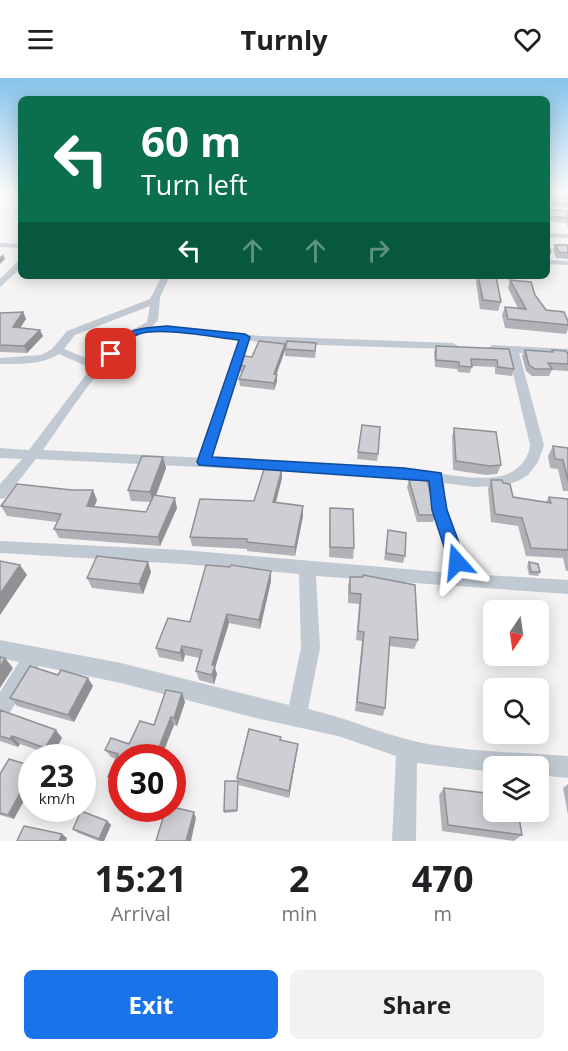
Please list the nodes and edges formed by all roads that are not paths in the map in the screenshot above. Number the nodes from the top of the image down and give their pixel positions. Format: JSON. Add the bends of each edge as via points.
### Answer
{"nodes":[{"id":1,"x":550,"y":235,"type":"edge"},
{"id":2,"x":568,"y":236,"type":"edge"},
{"id":3,"x":0,"y":245,"type":"edge"},
{"id":4,"x":18,"y":246,"type":"edge"},
{"id":5,"x":550,"y":262,"type":"edge"},
{"id":6,"x":568,"y":263,"type":"edge"},
{"id":7,"x":18,"y":266,"type":"edge"},
{"id":8,"x":165,"y":279,"type":"edge"},
{"id":9,"x":0,"y":284,"type":"edge"},
{"id":10,"x":154,"y":301,"type":"junction"},
{"id":11,"x":153,"y":320,"type":"junction"},
{"id":12,"x":167,"y":329,"type":"junction"},
{"id":13,"x":138,"y":331,"type":"junction"},
{"id":14,"x":245,"y":337,"type":"junction"},
{"id":15,"x":465,"y":347,"type":"edge"},
{"id":16,"x":477,"y":348,"type":"edge"},
{"id":17,"x":513,"y":349,"type":"junction"},
{"id":18,"x":58,"y":350,"type":"junction"},
{"id":19,"x":568,"y":352,"type":"edge"},
{"id":20,"x":0,"y":361,"type":"edge"},
{"id":21,"x":98,"y":368,"type":"junction"},
{"id":22,"x":0,"y":453,"type":"edge"},
{"id":23,"x":34,"y":453,"type":"junction"},
{"id":24,"x":204,"y":462,"type":"junction"},
{"id":25,"x":436,"y":477,"type":"junction"},
{"id":26,"x":0,"y":494,"type":"edge"},
{"id":27,"x":0,"y":547,"type":"edge"},
{"id":28,"x":308,"y":567,"type":"junction"},
{"id":29,"x":463,"y":581,"type":"junction"},
{"id":30,"x":568,"y":587,"type":"edge"},
{"id":31,"x":0,"y":649,"type":"edge"},
{"id":32,"x":33,"y":656,"type":"junction"},
{"id":33,"x":0,"y":710,"type":"edge"},
{"id":34,"x":296,"y":717,"type":"junction"},
{"id":35,"x":407,"y":749,"type":"junction"},
{"id":36,"x":568,"y":767,"type":"edge"},
{"id":37,"x":404,"y":841,"type":"edge"}],
"edges":[{"from":1,"to":2,"type":"street"},
{"from":3,"to":4,"type":"street"},
{"from":5,"to":6,"type":"street"},
{"from":7,"to":9,"type":"street"},
{"from":8,"to":10,"type":"street"},
{"from":10,"to":11,"type":"street"},
{"from":10,"to":18,"type":"street","via":[[71,333]]},
{"from":11,"to":12,"type":"street"},
{"from":11,"to":13,"type":"street"},
{"from":12,"to":13,"type":"street"},
{"from":12,"to":14,"type":"street"},
{"from":13,"to":21,"type":"street","via":[[123,339]]},
{"from":14,"to":15,"type":"street"},
{"from":14,"to":24,"type":"lane"},
{"from":16,"to":17,"type":"street"},
{"from":17,"to":19,"type":"street"},
{"from":17,"to":25,"type":"street","via":[[537,445],[525,471],[490,483]]},
{"from":18,"to":20,"type":"street","via":[[43,357]]},
{"from":18,"to":21,"type":"street"},
{"from":21,"to":23,"type":"street"},
{"from":22,"to":23,"type":"street"},
{"from":23,"to":24,"type":"street"},
{"from":23,"to":26,"type":"street"},
{"from":24,"to":25,"type":"street"},
{"from":25,"to":29,"type":"street","via":[[439,510]]},
{"from":27,"to":28,"type":"street"},
{"from":28,"to":29,"type":"street"},
{"from":28,"to":34,"type":"street","via":[[311,639]]},
{"from":29,"to":30,"type":"street"},
{"from":31,"to":32,"type":"street"},
{"from":32,"to":33,"type":"street"},
{"from":32,"to":34,"type":"street","via":[[121,673]]},
{"from":34,"to":35,"type":"street"},
{"from":35,"to":36,"type":"street","via":[[446,757]]},
{"from":35,"to":37,"type":"street"}]}
